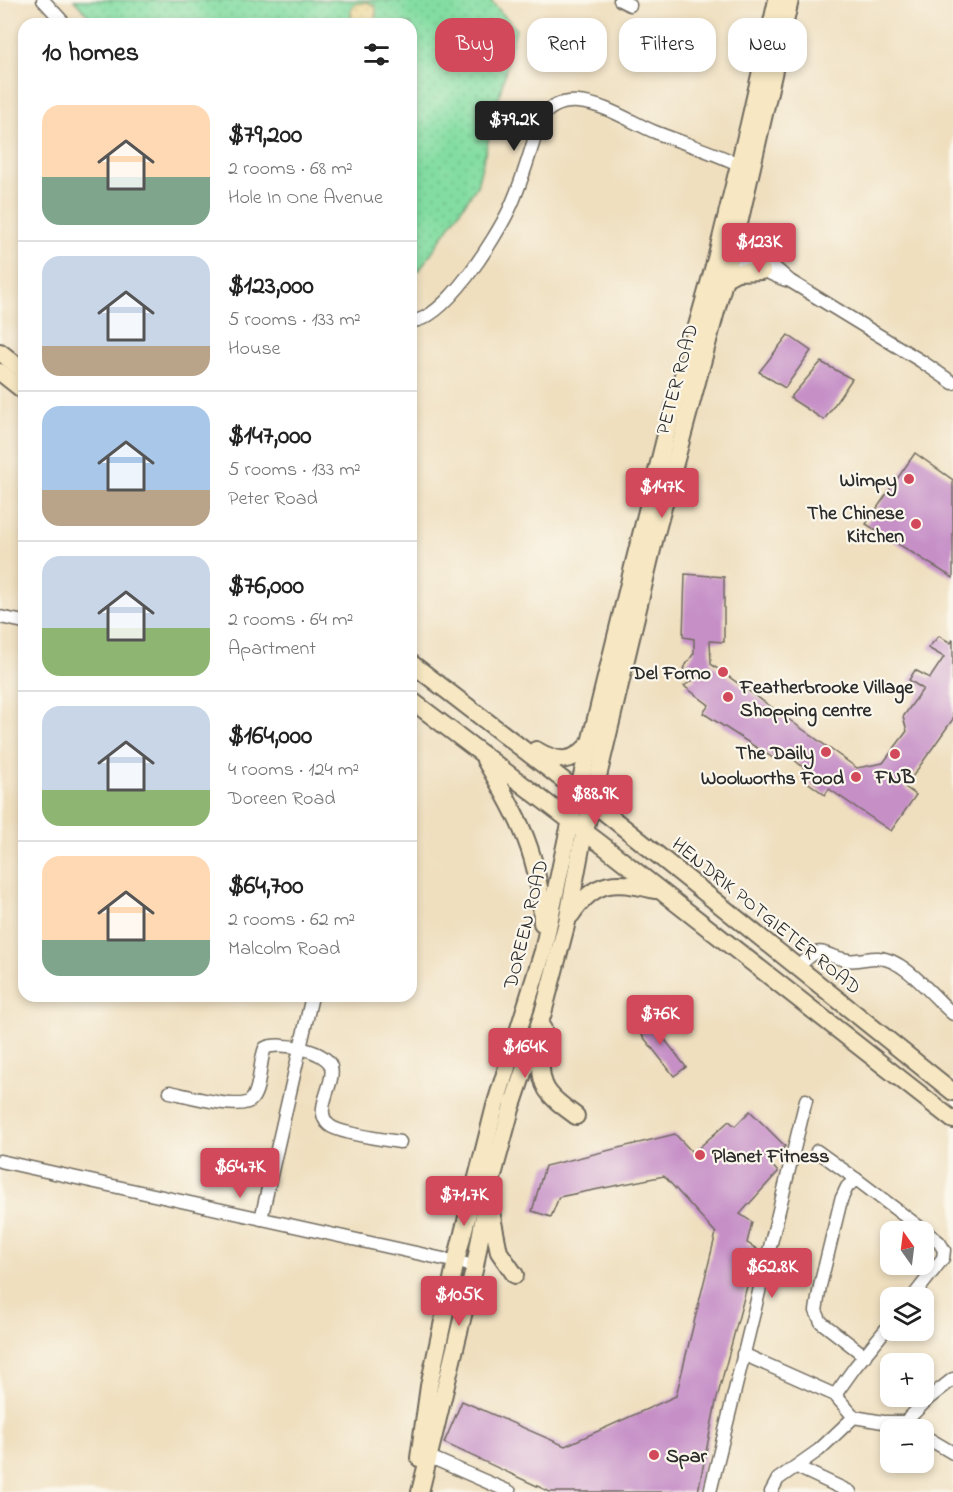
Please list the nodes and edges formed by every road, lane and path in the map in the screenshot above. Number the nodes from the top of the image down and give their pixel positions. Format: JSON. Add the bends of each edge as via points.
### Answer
{"nodes":[{"id":1,"x":43,"y":0,"type":"edge"},
{"id":2,"x":777,"y":0,"type":"edge"},
{"id":3,"x":789,"y":0,"type":"edge"},
{"id":4,"x":60,"y":18,"type":"edge"},
{"id":5,"x":745,"y":168,"type":"junction"},
{"id":6,"x":726,"y":245,"type":"junction"},
{"id":7,"x":762,"y":271,"type":"junction"},
{"id":8,"x":724,"y":279,"type":"junction"},
{"id":9,"x":789,"y":281,"type":"junction"},
{"id":10,"x":417,"y":321,"type":"edge"},
{"id":11,"x":0,"y":352,"type":"edge"},
{"id":12,"x":18,"y":366,"type":"edge"},
{"id":13,"x":0,"y":372,"type":"edge"},
{"id":14,"x":953,"y":383,"type":"edge"},
{"id":15,"x":18,"y":386,"type":"edge"},
{"id":16,"x":0,"y":617,"type":"edge"},
{"id":17,"x":18,"y":621,"type":"edge"},
{"id":18,"x":417,"y":667,"type":"edge"},
{"id":19,"x":417,"y":705,"type":"edge"},
{"id":20,"x":477,"y":712,"type":"junction"},
{"id":21,"x":592,"y":738,"type":"junction"},
{"id":22,"x":480,"y":753,"type":"junction"},
{"id":23,"x":579,"y":793,"type":"junction"},
{"id":24,"x":593,"y":803,"type":"junction"},
{"id":25,"x":572,"y":821,"type":"junction"},
{"id":26,"x":585,"y":832,"type":"junction"},
{"id":27,"x":662,"y":892,"type":"junction"},
{"id":28,"x":567,"y":922,"type":"junction"},
{"id":29,"x":543,"y":951,"type":"junction"},
{"id":30,"x":798,"y":967,"type":"junction"},
{"id":31,"x":311,"y":1002,"type":"edge"},
{"id":32,"x":543,"y":1013,"type":"junction"},
{"id":33,"x":953,"y":1014,"type":"edge"},
{"id":34,"x":301,"y":1050,"type":"junction"},
{"id":35,"x":170,"y":1092,"type":"dead end"},
{"id":36,"x":953,"y":1092,"type":"edge"},
{"id":37,"x":806,"y":1100,"type":"dead end"},
{"id":38,"x":576,"y":1116,"type":"dead end"},
{"id":39,"x":953,"y":1120,"type":"edge"},
{"id":40,"x":400,"y":1142,"type":"dead end"},
{"id":41,"x":817,"y":1151,"type":"dead end"},
{"id":42,"x":0,"y":1161,"type":"edge"},
{"id":43,"x":856,"y":1179,"type":"junction"},
{"id":44,"x":488,"y":1194,"type":"junction"},
{"id":45,"x":261,"y":1219,"type":"junction"},
{"id":46,"x":456,"y":1262,"type":"junction"},
{"id":47,"x":475,"y":1266,"type":"junction"},
{"id":48,"x":515,"y":1275,"type":"dead end"},
{"id":49,"x":921,"y":1287,"type":"edge"},
{"id":50,"x":880,"y":1337,"type":"edge"},
{"id":51,"x":743,"y":1354,"type":"junction"},
{"id":52,"x":865,"y":1356,"type":"junction"},
{"id":53,"x":953,"y":1379,"type":"edge"},
{"id":54,"x":835,"y":1395,"type":"junction"},
{"id":55,"x":854,"y":1417,"type":"junction"},
{"id":56,"x":908,"y":1419,"type":"edge"},
{"id":57,"x":880,"y":1421,"type":"edge"},
{"id":58,"x":934,"y":1442,"type":"edge"},
{"id":59,"x":953,"y":1453,"type":"edge"},
{"id":60,"x":425,"y":1454,"type":"junction"},
{"id":61,"x":797,"y":1467,"type":"junction"},
{"id":62,"x":410,"y":1492,"type":"edge"},
{"id":63,"x":420,"y":1492,"type":"edge"},
{"id":64,"x":510,"y":1492,"type":"edge"},
{"id":65,"x":710,"y":1492,"type":"edge"},
{"id":66,"x":771,"y":1492,"type":"edge"},
{"id":67,"x":850,"y":1492,"type":"edge"}],
"edges":[{"from":1,"to":4,"type":"street"},
{"from":2,"to":5,"type":"main road","name":"PETER ROAD"},
{"from":3,"to":5,"type":"main road","name":"PETER ROAD"},
{"from":5,"to":6,"type":"main road","name":"PETER ROAD"},
{"from":5,"to":10,"type":"street","via":[[603,109],[578,102],[554,106],[541,118],[510,208],[476,264],[452,296]]},
{"from":6,"to":7,"type":"street"},
{"from":6,"to":8,"type":"main road","name":"PETER ROAD"},
{"from":6,"to":9,"type":"street","via":[[763,258]]},
{"from":6,"to":21,"type":"main road","name":"PETER ROAD","via":[[654,481]]},
{"from":7,"to":8,"type":"main road","via":[[737,272]]},
{"from":7,"to":9,"type":"street"},
{"from":8,"to":24,"type":"main road","name":"PETER ROAD","via":[[655,537]]},
{"from":9,"to":14,"type":"street"},
{"from":11,"to":12,"type":"main road"},
{"from":13,"to":15,"type":"main road"},
{"from":16,"to":17,"type":"street"},
{"from":18,"to":20,"type":"main road","name":"HENDRIK POTGIETER ROAD"},
{"from":19,"to":22,"type":"main road"},
{"from":20,"to":21,"type":"main road","via":[[559,760],[580,753]]},
{"from":20,"to":23,"type":"main road","name":"HENDRIK POTGIETER ROAD"},
{"from":21,"to":23,"type":"main road","name":"PETER ROAD"},
{"from":22,"to":25,"type":"main road"},
{"from":22,"to":29,"type":"main road","via":[[519,819],[534,858],[542,906]]},
{"from":23,"to":24,"type":"main road","name":"HENDRIK POTGIETER ROAD"},
{"from":23,"to":25,"type":"main road","name":"DOREEN ROAD"},
{"from":24,"to":26,"type":"main road","name":"PETER ROAD"},
{"from":24,"to":30,"type":"main road","name":"HENDRIK POTGIETER ROAD"},
{"from":25,"to":26,"type":"main road"},
{"from":25,"to":29,"type":"main road","name":"DOREEN ROAD"},
{"from":26,"to":27,"type":"main road"},
{"from":26,"to":28,"type":"main road","name":"DOREEN ROAD"},
{"from":27,"to":28,"type":"main road","via":[[624,883],[602,887],[585,898]]},
{"from":27,"to":39,"type":"main road"},
{"from":28,"to":32,"type":"main road","name":"DOREEN ROAD"},
{"from":29,"to":46,"type":"main road","name":"DOREEN ROAD","via":[[495,1106]]},
{"from":30,"to":33,"type":"street","via":[[815,952],[849,961],[888,960],[928,987]]},
{"from":30,"to":36,"type":"main road","name":"HENDRIK POTGIETER ROAD"},
{"from":31,"to":34,"type":"street"},
{"from":32,"to":38,"type":"main road","via":[[544,1085]]},
{"from":32,"to":44,"type":"main road","name":"DOREEN ROAD"},
{"from":34,"to":35,"type":"street","via":[[280,1045],[265,1048],[256,1089],[247,1102],[233,1104]]},
{"from":34,"to":40,"type":"street","via":[[323,1056],[332,1069],[323,1107],[329,1125]]},
{"from":34,"to":45,"type":"street"},
{"from":37,"to":51,"type":"street"},
{"from":41,"to":43,"type":"street"},
{"from":42,"to":45,"type":"street"},
{"from":43,"to":49,"type":"street","via":[[942,1246],[943,1258]]},
{"from":43,"to":52,"type":"street","via":[[841,1200],[816,1311],[821,1322]]},
{"from":44,"to":47,"type":"main road","name":"DOREEN ROAD"},
{"from":44,"to":48,"type":"main road","via":[[500,1252]]},
{"from":45,"to":46,"type":"street"},
{"from":46,"to":47,"type":"street"},
{"from":46,"to":60,"type":"main road","name":"DOREEN ROAD","via":[[429,1386]]},
{"from":47,"to":60,"type":"main road","name":"DOREEN ROAD"},
{"from":50,"to":52,"type":"street"},
{"from":51,"to":54,"type":"street"},
{"from":51,"to":65,"type":"street"},
{"from":52,"to":54,"type":"street"},
{"from":53,"to":56,"type":"street"},
{"from":54,"to":55,"type":"street"},
{"from":55,"to":57,"type":"street"},
{"from":55,"to":61,"type":"street"},
{"from":58,"to":59,"type":"street"},
{"from":60,"to":62,"type":"main road","name":"DOREEN ROAD"},
{"from":60,"to":63,"type":"main road","name":"DOREEN ROAD"},
{"from":60,"to":64,"type":"street"},
{"from":61,"to":66,"type":"street","via":[[778,1479]]},
{"from":61,"to":67,"type":"street"}]}
